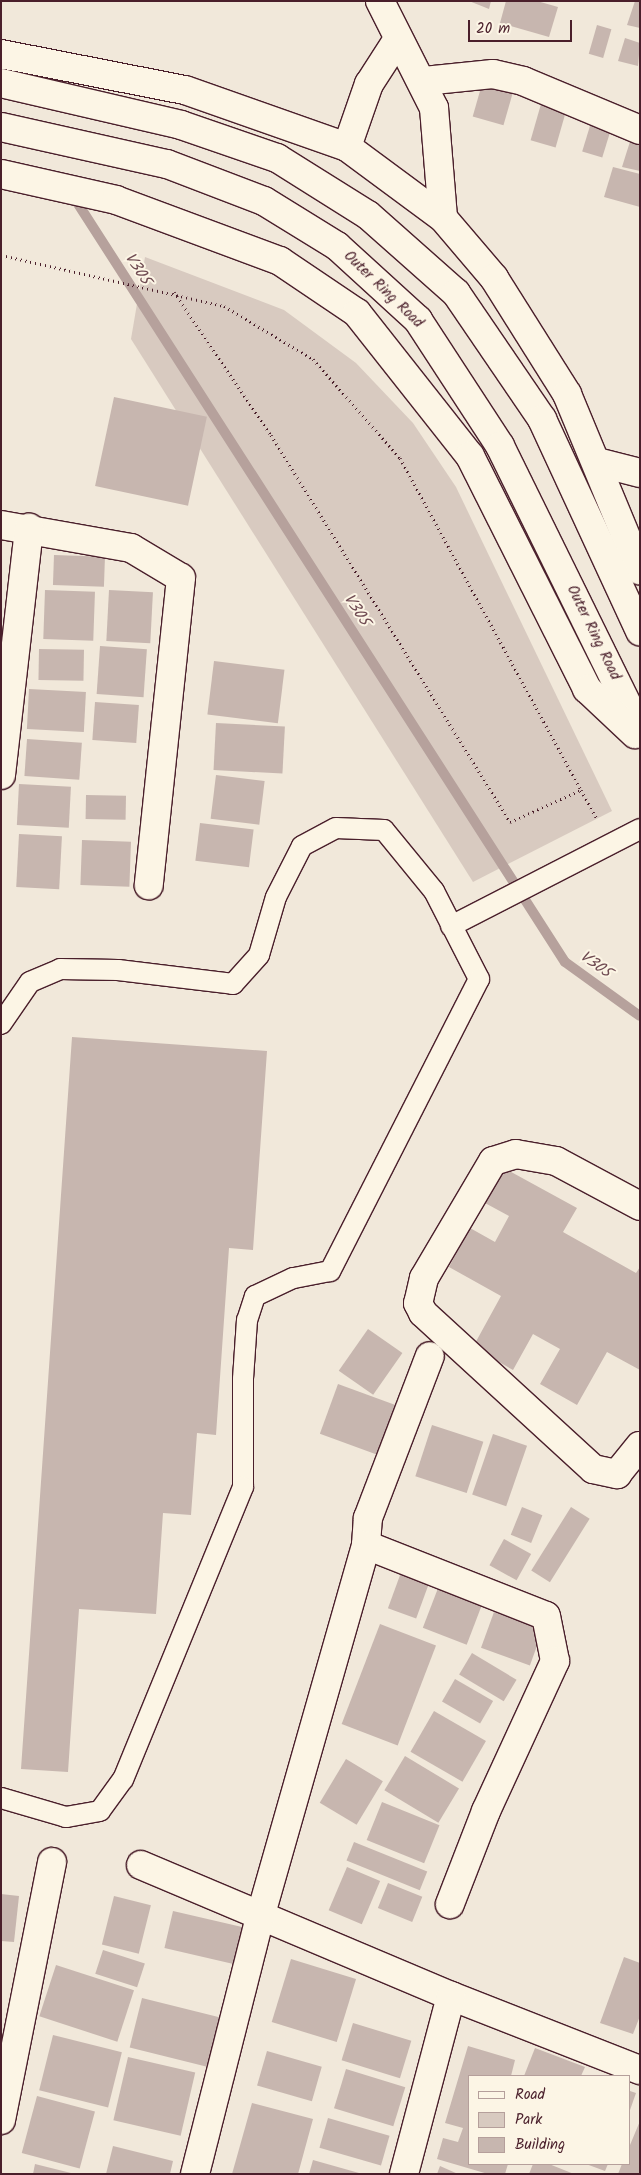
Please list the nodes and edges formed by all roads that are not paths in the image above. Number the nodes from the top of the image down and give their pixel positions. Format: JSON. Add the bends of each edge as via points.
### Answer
{"nodes":[{"id":1,"x":380,"y":1,"type":"edge"},
{"id":2,"x":398,"y":39,"type":"junction"},
{"id":3,"x":1,"y":54,"type":"edge"},
{"id":4,"x":424,"y":81,"type":"junction"},
{"id":5,"x":1,"y":83,"type":"edge"},
{"id":6,"x":1,"y":127,"type":"edge"},
{"id":7,"x":640,"y":130,"type":"edge"},
{"id":8,"x":347,"y":147,"type":"junction"},
{"id":9,"x":1,"y":174,"type":"edge"},
{"id":10,"x":444,"y":218,"type":"junction"},
{"id":11,"x":597,"y":462,"type":"junction"},
{"id":12,"x":640,"y":473,"type":"edge"},
{"id":13,"x":1,"y":524,"type":"edge"},
{"id":14,"x":29,"y":528,"type":"junction"},
{"id":15,"x":640,"y":570,"type":"edge"},
{"id":16,"x":640,"y":631,"type":"edge"},
{"id":17,"x":640,"y":730,"type":"edge"},
{"id":18,"x":640,"y":738,"type":"edge"},
{"id":19,"x":1,"y":775,"type":"edge"},
{"id":20,"x":640,"y":829,"type":"edge"},
{"id":21,"x":149,"y":886,"type":"dead end"},
{"id":22,"x":451,"y":926,"type":"junction"},
{"id":23,"x":1,"y":1024,"type":"edge"},
{"id":24,"x":640,"y":1206,"type":"edge"},
{"id":25,"x":430,"y":1356,"type":"dead end"},
{"id":26,"x":640,"y":1446,"type":"edge"},
{"id":27,"x":366,"y":1545,"type":"junction"},
{"id":28,"x":1,"y":1798,"type":"edge"},
{"id":29,"x":52,"y":1862,"type":"dead end"},
{"id":30,"x":141,"y":1865,"type":"dead end"},
{"id":31,"x":450,"y":1904,"type":"dead end"},
{"id":32,"x":261,"y":1914,"type":"junction"},
{"id":33,"x":451,"y":1996,"type":"junction"},
{"id":34,"x":640,"y":2070,"type":"edge"},
{"id":35,"x":1,"y":2120,"type":"edge"},
{"id":36,"x":195,"y":2174,"type":"edge"},
{"id":37,"x":404,"y":2174,"type":"edge"}],
"edges":[{"from":1,"to":2,"type":"main road"},
{"from":2,"to":4,"type":"main road"},
{"from":2,"to":8,"type":"main road","via":[[369,84]]},
{"from":3,"to":8,"type":"main road","via":[[185,90]]},
{"from":4,"to":7,"type":"main road","via":[[493,74],[523,81]]},
{"from":4,"to":10,"type":"main road","via":[[434,108]]},
{"from":5,"to":16,"type":"main road","via":[[181,125],[277,158],[368,215],[456,293],[542,419]]},
{"from":6,"to":17,"type":"main road","name":"Outer Ring Road","via":[[167,164],[264,201],[337,246],[418,320],[500,446]]},
{"from":8,"to":10,"type":"main road"},
{"from":9,"to":18,"type":"main road","via":[[116,200],[280,261],[357,313],[470,456],[588,689]]},
{"from":10,"to":11,"type":"main road","via":[[494,278],[562,386]]},
{"from":11,"to":12,"type":"main road"},
{"from":11,"to":15,"type":"main road"},
{"from":13,"to":14,"type":"main road"},
{"from":14,"to":19,"type":"main road"},
{"from":14,"to":21,"type":"main road","via":[[131,548],[181,578]]},
{"from":20,"to":22,"type":"lane"},
{"from":22,"to":23,"type":"lane","via":[[434,891],[384,830],[336,828],[302,846],[276,897],[259,955],[233,984],[118,970],[60,969],[30,982]]},
{"from":22,"to":28,"type":"lane","via":[[480,979],[330,1271],[293,1278],[255,1296],[247,1320],[243,1379],[243,1486],[123,1779],[100,1811],[66,1817]]},
{"from":24,"to":26,"type":"main road","via":[[556,1161],[516,1154],[493,1161],[424,1278],[418,1303],[423,1313],[593,1469],[617,1474]]},
{"from":25,"to":27,"type":"main road","via":[[368,1518]]},
{"from":27,"to":31,"type":"main road","via":[[546,1616],[555,1662],[486,1811]]},
{"from":27,"to":32,"type":"main road"},
{"from":29,"to":35,"type":"main road"},
{"from":30,"to":32,"type":"main road"},
{"from":32,"to":33,"type":"main road"},
{"from":32,"to":36,"type":"main road"},
{"from":33,"to":34,"type":"main road"},
{"from":33,"to":37,"type":"main road"}]}
